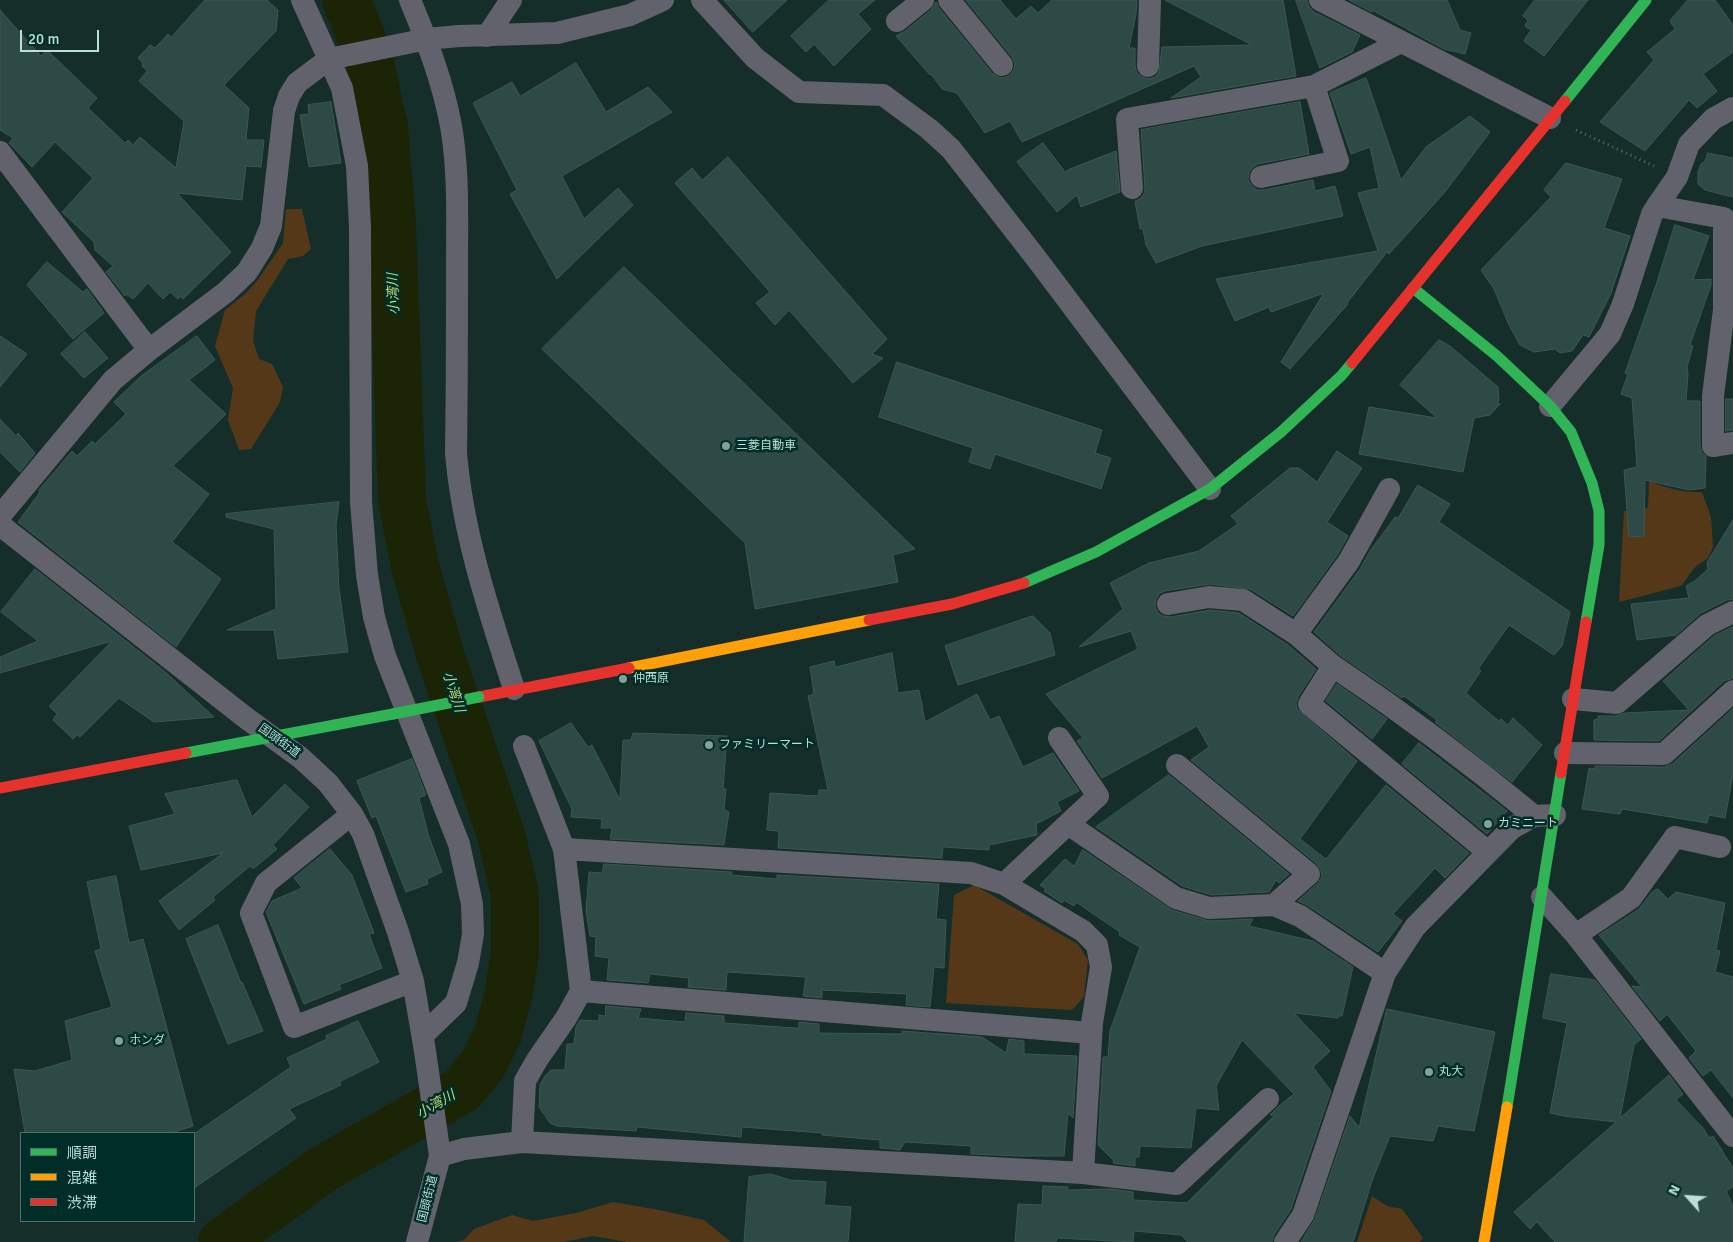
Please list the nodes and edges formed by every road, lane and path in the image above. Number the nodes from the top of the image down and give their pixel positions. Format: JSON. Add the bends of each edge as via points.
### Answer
{"nodes":[{"id":1,"x":302,"y":0,"type":"edge"},
{"id":2,"x":410,"y":0,"type":"edge"},
{"id":3,"x":511,"y":0,"type":"edge"},
{"id":4,"x":664,"y":0,"type":"edge"},
{"id":5,"x":702,"y":0,"type":"edge"},
{"id":6,"x":923,"y":0,"type":"edge"},
{"id":7,"x":950,"y":0,"type":"edge"},
{"id":8,"x":1150,"y":0,"type":"edge"},
{"id":9,"x":1320,"y":0,"type":"edge"},
{"id":10,"x":1646,"y":0,"type":"edge"},
{"id":11,"x":897,"y":21,"type":"dead end"},
{"id":12,"x":487,"y":36,"type":"junction"},
{"id":13,"x":427,"y":39,"type":"junction"},
{"id":14,"x":1401,"y":42,"type":"junction"},
{"id":15,"x":329,"y":59,"type":"junction"},
{"id":16,"x":1002,"y":66,"type":"dead end"},
{"id":17,"x":1148,"y":66,"type":"dead end"},
{"id":18,"x":1314,"y":86,"type":"junction"},
{"id":19,"x":1733,"y":108,"type":"edge"},
{"id":20,"x":1550,"y":118,"type":"junction"},
{"id":21,"x":0,"y":152,"type":"edge"},
{"id":22,"x":1261,"y":177,"type":"dead end"},
{"id":23,"x":1677,"y":177,"type":"junction"},
{"id":24,"x":1132,"y":188,"type":"dead end"},
{"id":25,"x":1657,"y":206,"type":"junction"},
{"id":26,"x":1413,"y":288,"type":"junction"},
{"id":27,"x":149,"y":350,"type":"junction"},
{"id":28,"x":1550,"y":406,"type":"junction"},
{"id":29,"x":1733,"y":443,"type":"edge"},
{"id":30,"x":1389,"y":489,"type":"dead end"},
{"id":31,"x":1210,"y":490,"type":"junction"},
{"id":32,"x":0,"y":516,"type":"edge"},
{"id":33,"x":0,"y":525,"type":"edge"},
{"id":34,"x":1168,"y":604,"type":"dead end"},
{"id":35,"x":1733,"y":612,"type":"edge"},
{"id":36,"x":1296,"y":634,"type":"junction"},
{"id":37,"x":1333,"y":666,"type":"junction"},
{"id":38,"x":514,"y":689,"type":"junction"},
{"id":39,"x":1733,"y":692,"type":"edge"},
{"id":40,"x":1574,"y":699,"type":"junction"},
{"id":41,"x":274,"y":737,"type":"junction"},
{"id":42,"x":1058,"y":738,"type":"dead end"},
{"id":43,"x":524,"y":746,"type":"dead end"},
{"id":44,"x":1565,"y":753,"type":"junction"},
{"id":45,"x":1177,"y":765,"type":"dead end"},
{"id":46,"x":0,"y":788,"type":"edge"},
{"id":47,"x":352,"y":814,"type":"junction"},
{"id":48,"x":1544,"y":815,"type":"junction"},
{"id":49,"x":1068,"y":824,"type":"junction"},
{"id":50,"x":1720,"y":847,"type":"dead end"},
{"id":51,"x":564,"y":850,"type":"junction"},
{"id":52,"x":1488,"y":852,"type":"junction"},
{"id":53,"x":1004,"y":884,"type":"junction"},
{"id":54,"x":1542,"y":897,"type":"junction"},
{"id":55,"x":1274,"y":905,"type":"junction"},
{"id":56,"x":1576,"y":935,"type":"junction"},
{"id":57,"x":1385,"y":973,"type":"junction"},
{"id":58,"x":412,"y":981,"type":"junction"},
{"id":59,"x":581,"y":992,"type":"junction"},
{"id":60,"x":1091,"y":1033,"type":"junction"},
{"id":61,"x":424,"y":1043,"type":"junction"},
{"id":62,"x":1268,"y":1099,"type":"dead end"},
{"id":63,"x":1733,"y":1136,"type":"edge"},
{"id":64,"x":522,"y":1142,"type":"junction"},
{"id":65,"x":438,"y":1146,"type":"junction"},
{"id":66,"x":1083,"y":1173,"type":"junction"},
{"id":67,"x":417,"y":1242,"type":"edge"},
{"id":68,"x":1285,"y":1242,"type":"edge"},
{"id":69,"x":1484,"y":1242,"type":"edge"}],
"edges":[{"from":1,"to":15,"type":"street"},
{"from":2,"to":13,"type":"street"},
{"from":3,"to":12,"type":"street"},
{"from":4,"to":12,"type":"street","via":[[630,15],[557,33]]},
{"from":5,"to":31,"type":"street","via":[[755,58],[799,92],[882,94],[951,149]]},
{"from":6,"to":11,"type":"street"},
{"from":7,"to":16,"type":"street"},
{"from":8,"to":17,"type":"street"},
{"from":9,"to":14,"type":"street"},
{"from":10,"to":20,"type":"street"},
{"from":12,"to":13,"type":"street"},
{"from":13,"to":15,"type":"street"},
{"from":13,"to":38,"type":"street","via":[[451,127],[455,168],[456,453],[459,489],[481,583]]},
{"from":14,"to":18,"type":"street"},
{"from":14,"to":20,"type":"street"},
{"from":15,"to":27,"type":"street","via":[[297,83],[289,96],[284,111],[271,226],[262,248],[247,272],[226,292]]},
{"from":15,"to":61,"type":"street","via":[[342,88],[357,166],[361,502],[371,600],[385,656],[459,844],[472,904],[470,953],[456,1003]]},
{"from":18,"to":22,"type":"street","via":[[1338,161]]},
{"from":18,"to":24,"type":"street","via":[[1127,119]]},
{"from":19,"to":23,"type":"street","via":[[1713,119],[1689,144]]},
{"from":20,"to":23,"type":"path"},
{"from":20,"to":26,"type":"street"},
{"from":21,"to":27,"type":"street"},
{"from":23,"to":25,"type":"street"},
{"from":25,"to":28,"type":"street","via":[[1610,334]]},
{"from":25,"to":29,"type":"street","via":[[1724,218],[1724,310],[1713,396],[1713,446]]},
{"from":26,"to":28,"type":"street","via":[[1497,356]]},
{"from":26,"to":31,"type":"street","via":[[1340,376],[1280,432]]},
{"from":27,"to":32,"type":"street","via":[[113,380]]},
{"from":28,"to":40,"type":"street","via":[[1571,432],[1580,450],[1599,511],[1599,545]]},
{"from":30,"to":36,"type":"street","via":[[1348,561]]},
{"from":31,"to":38,"type":"street","via":[[1096,552],[1027,582],[952,604]]},
{"from":33,"to":41,"type":"street","name":"国頭街道"},
{"from":34,"to":36,"type":"street","via":[[1209,598],[1242,600]]},
{"from":35,"to":40,"type":"street","via":[[1707,625],[1617,703]]},
{"from":36,"to":37,"type":"street"},
{"from":37,"to":48,"type":"street","via":[[1506,793]]},
{"from":37,"to":52,"type":"street","via":[[1309,704]]},
{"from":38,"to":41,"type":"street","bridge":true},
{"from":39,"to":44,"type":"street","via":[[1664,754]]},
{"from":40,"to":44,"type":"street"},
{"from":41,"to":46,"type":"street"},
{"from":41,"to":47,"type":"street","name":"国頭街道","via":[[328,783]]},
{"from":42,"to":49,"type":"street","via":[[1098,796]]},
{"from":43,"to":51,"type":"street"},
{"from":44,"to":48,"type":"street"},
{"from":45,"to":55,"type":"street","via":[[1309,874]]},
{"from":47,"to":58,"type":"street","name":"国頭街道","via":[[378,873]]},
{"from":47,"to":58,"type":"street","via":[[266,883],[251,913],[294,1027]]},
{"from":48,"to":52,"type":"street","via":[[1512,828]]},
{"from":48,"to":54,"type":"street"},
{"from":49,"to":53,"type":"street"},
{"from":49,"to":55,"type":"street","via":[[1176,898],[1209,908]]},
{"from":50,"to":56,"type":"street","via":[[1675,837],[1631,898]]},
{"from":51,"to":53,"type":"street","via":[[971,873]]},
{"from":51,"to":59,"type":"street"},
{"from":52,"to":57,"type":"street","via":[[1415,927]]},
{"from":53,"to":60,"type":"street","via":[[1083,931],[1098,945],[1101,967]]},
{"from":54,"to":56,"type":"street"},
{"from":54,"to":69,"type":"street"},
{"from":55,"to":57,"type":"street","via":[[1300,916]]},
{"from":56,"to":63,"type":"street"},
{"from":57,"to":68,"type":"street","via":[[1303,1215]]},
{"from":58,"to":61,"type":"street","name":"国頭街道"},
{"from":59,"to":60,"type":"street"},
{"from":59,"to":64,"type":"street","via":[[525,1081]]},
{"from":60,"to":66,"type":"street"},
{"from":61,"to":65,"type":"street","name":"国頭街道"},
{"from":62,"to":66,"type":"street","via":[[1177,1184]]},
{"from":64,"to":65,"type":"street","via":[[464,1149]]},
{"from":64,"to":66,"type":"street"},
{"from":65,"to":67,"type":"street","name":"国頭街道"}]}
